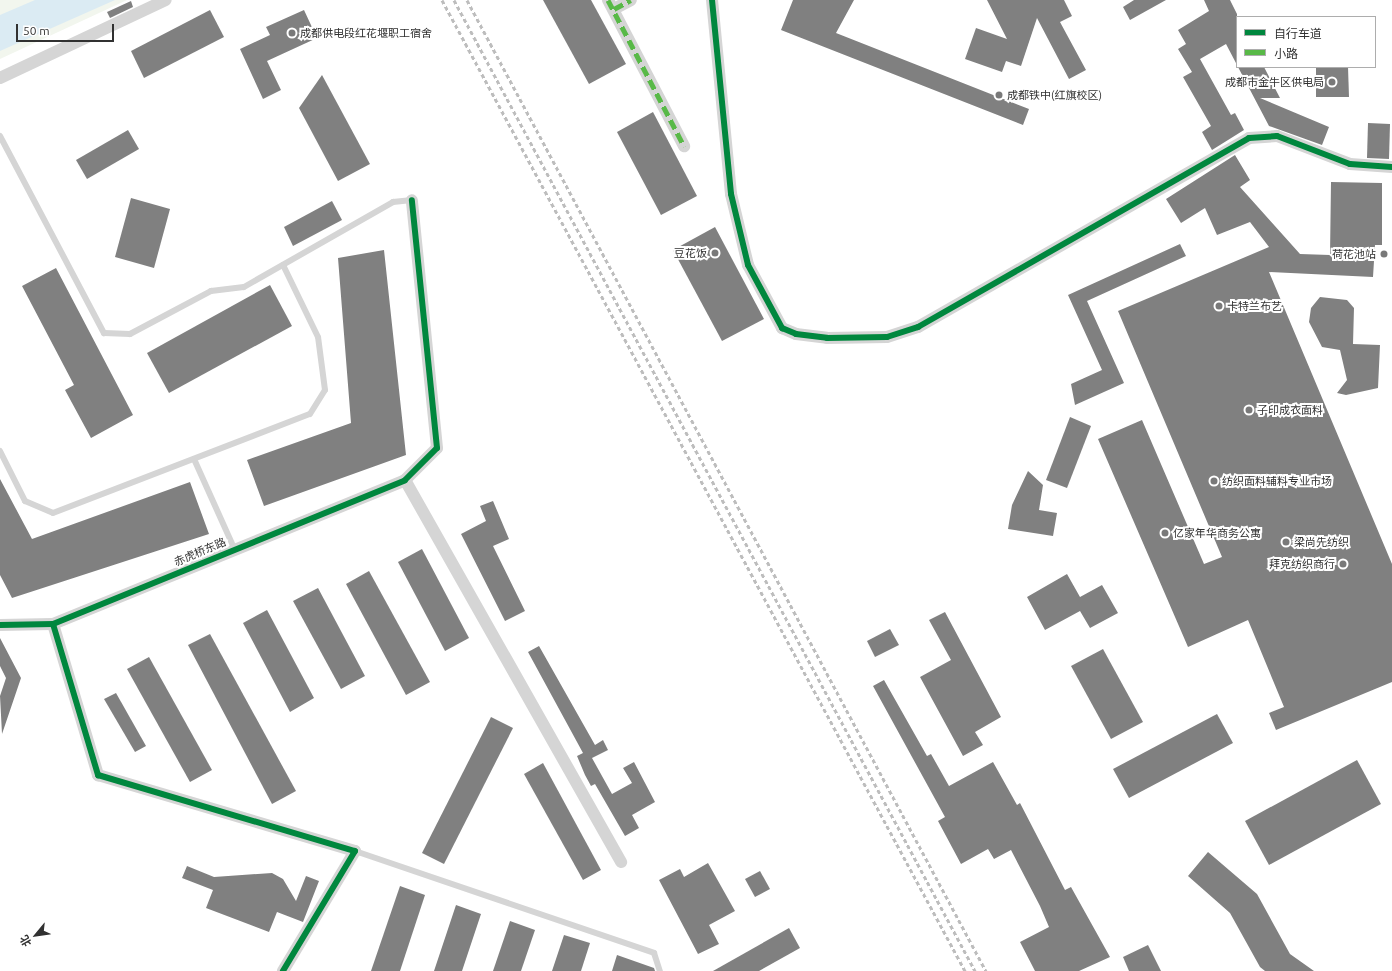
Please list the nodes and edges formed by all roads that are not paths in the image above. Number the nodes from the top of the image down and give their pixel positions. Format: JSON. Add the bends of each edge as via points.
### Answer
{"nodes":[{"id":1,"x":166,"y":0,"type":"edge"},
{"id":2,"x":631,"y":0,"type":"edge"},
{"id":3,"x":712,"y":0,"type":"edge"},
{"id":4,"x":611,"y":5,"type":"edge"},
{"id":5,"x":0,"y":78,"type":"edge"},
{"id":6,"x":0,"y":136,"type":"edge"},
{"id":7,"x":684,"y":146,"type":"dead end"},
{"id":8,"x":1392,"y":167,"type":"edge"},
{"id":9,"x":412,"y":200,"type":"joint"},
{"id":10,"x":282,"y":265,"type":"junction"},
{"id":11,"x":0,"y":451,"type":"edge"},
{"id":12,"x":194,"y":459,"type":"junction"},
{"id":13,"x":405,"y":480,"type":"junction"},
{"id":14,"x":234,"y":548,"type":"junction"},
{"id":15,"x":53,"y":624,"type":"junction"},
{"id":16,"x":0,"y":625,"type":"edge"},
{"id":17,"x":355,"y":851,"type":"junction"},
{"id":18,"x":621,"y":862,"type":"dead end"},
{"id":19,"x":283,"y":971,"type":"edge"},
{"id":20,"x":660,"y":971,"type":"edge"}],
"edges":[{"from":1,"to":5,"type":"street"},
{"from":2,"to":4,"type":"street"},
{"from":3,"to":8,"type":"street","via":[[731,194],[748,265],[782,328],[796,334],[827,338],[887,337],[918,327],[1249,138],[1277,136],[1350,164]]},
{"from":4,"to":7,"type":"street"},
{"from":6,"to":10,"type":"lane","via":[[104,333],[130,334],[211,290],[244,288]]},
{"from":9,"to":10,"type":"lane","via":[[393,202]]},
{"from":9,"to":13,"type":"street","via":[[437,448]]},
{"from":10,"to":12,"type":"lane","via":[[318,337],[325,390],[310,414]]},
{"from":11,"to":12,"type":"lane","via":[[25,501],[53,513]]},
{"from":12,"to":14,"type":"lane"},
{"from":13,"to":14,"type":"street","name":"赤虎桥东路"},
{"from":13,"to":18,"type":"street"},
{"from":14,"to":15,"type":"street","name":"赤虎桥东路"},
{"from":15,"to":16,"type":"street","name":"赤虎桥东路"},
{"from":15,"to":17,"type":"street","via":[[98,775]]},
{"from":17,"to":19,"type":"street"},
{"from":17,"to":20,"type":"lane","via":[[654,953]]}]}
